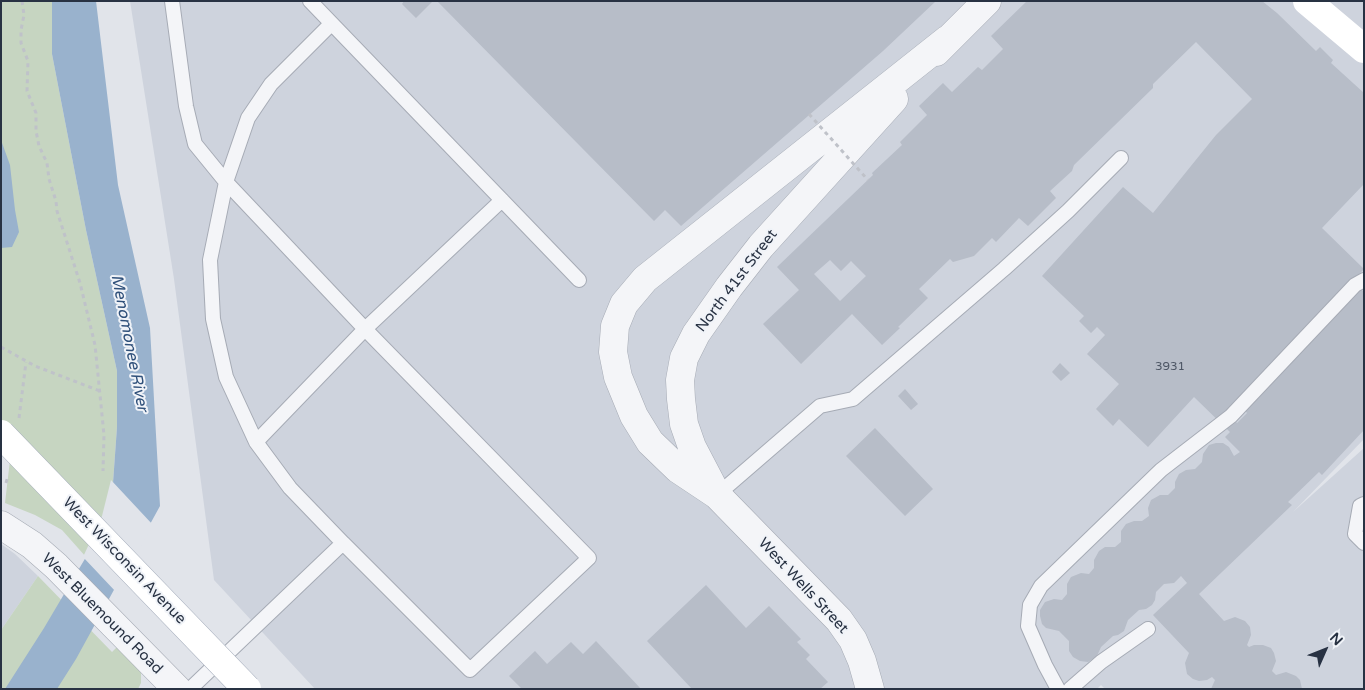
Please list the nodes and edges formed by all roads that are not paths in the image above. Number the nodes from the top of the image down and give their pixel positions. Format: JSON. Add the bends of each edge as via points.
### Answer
{"nodes":[{"id":1,"x":172,"y":1,"type":"edge"},
{"id":2,"x":310,"y":1,"type":"edge"},
{"id":3,"x":987,"y":1,"type":"edge"},
{"id":4,"x":1307,"y":1,"type":"edge"},
{"id":5,"x":332,"y":24,"type":"junction"},
{"id":6,"x":948,"y":39,"type":"junction"},
{"id":7,"x":1364,"y":49,"type":"edge"},
{"id":8,"x":1121,"y":158,"type":"dead end"},
{"id":9,"x":226,"y":182,"type":"junction"},
{"id":10,"x":502,"y":200,"type":"junction"},
{"id":11,"x":580,"y":280,"type":"dead end"},
{"id":12,"x":1364,"y":280,"type":"edge"},
{"id":13,"x":365,"y":329,"type":"junction"},
{"id":14,"x":10,"y":426,"type":"edge"},
{"id":15,"x":256,"y":442,"type":"junction"},
{"id":16,"x":716,"y":494,"type":"junction"},
{"id":17,"x":1364,"y":504,"type":"edge"},
{"id":18,"x":1,"y":525,"type":"edge"},
{"id":19,"x":343,"y":543,"type":"junction"},
{"id":20,"x":1364,"y":543,"type":"edge"},
{"id":21,"x":1148,"y":629,"type":"dead end"},
{"id":22,"x":174,"y":687,"type":"edge"},
{"id":23,"x":247,"y":689,"type":"edge"},
{"id":24,"x":870,"y":689,"type":"edge"},
{"id":25,"x":1058,"y":689,"type":"edge"},
{"id":26,"x":1070,"y":689,"type":"edge"}],
"edges":[{"from":1,"to":9,"type":"lane","via":[[186,106],[195,144]]},
{"from":2,"to":5,"type":"lane"},
{"from":3,"to":6,"type":"street","name":"North 41st Street"},
{"from":4,"to":7,"type":"main road"},
{"from":5,"to":9,"type":"lane","via":[[271,84],[248,118]]},
{"from":5,"to":10,"type":"lane"},
{"from":6,"to":16,"type":"street","name":"North 41st Street","via":[[760,246],[696,334],[684,358],[680,380],[684,424]]},
{"from":6,"to":16,"type":"street","name":"North 41st Street","via":[[686,244],[645,279],[624,304],[615,326],[613,352],[618,377],[634,416],[650,442],[678,469]]},
{"from":8,"to":16,"type":"lane","via":[[1004,269],[853,399],[820,406]]},
{"from":9,"to":13,"type":"lane"},
{"from":9,"to":15,"type":"lane","via":[[210,260],[213,319],[226,377]]},
{"from":10,"to":11,"type":"lane"},
{"from":10,"to":13,"type":"lane"},
{"from":12,"to":25,"type":"lane","via":[[1231,416],[1161,470],[1041,586],[1030,605],[1028,626]]},
{"from":13,"to":15,"type":"lane"},
{"from":13,"to":19,"type":"lane","via":[[589,558],[470,670]]},
{"from":14,"to":23,"type":"main road","name":"West Wisconsin Avenue","bridge":true},
{"from":15,"to":19,"type":"lane","via":[[290,488]]},
{"from":16,"to":24,"type":"street","name":"West Wells Street","via":[[839,620],[853,640]]},
{"from":17,"to":20,"type":"lane","via":[[1360,506],[1355,534]]},
{"from":18,"to":22,"type":"street","name":"West Bluemound Road","via":[[56,566]]},
{"from":19,"to":22,"type":"lane"},
{"from":21,"to":26,"type":"lane"}]}
